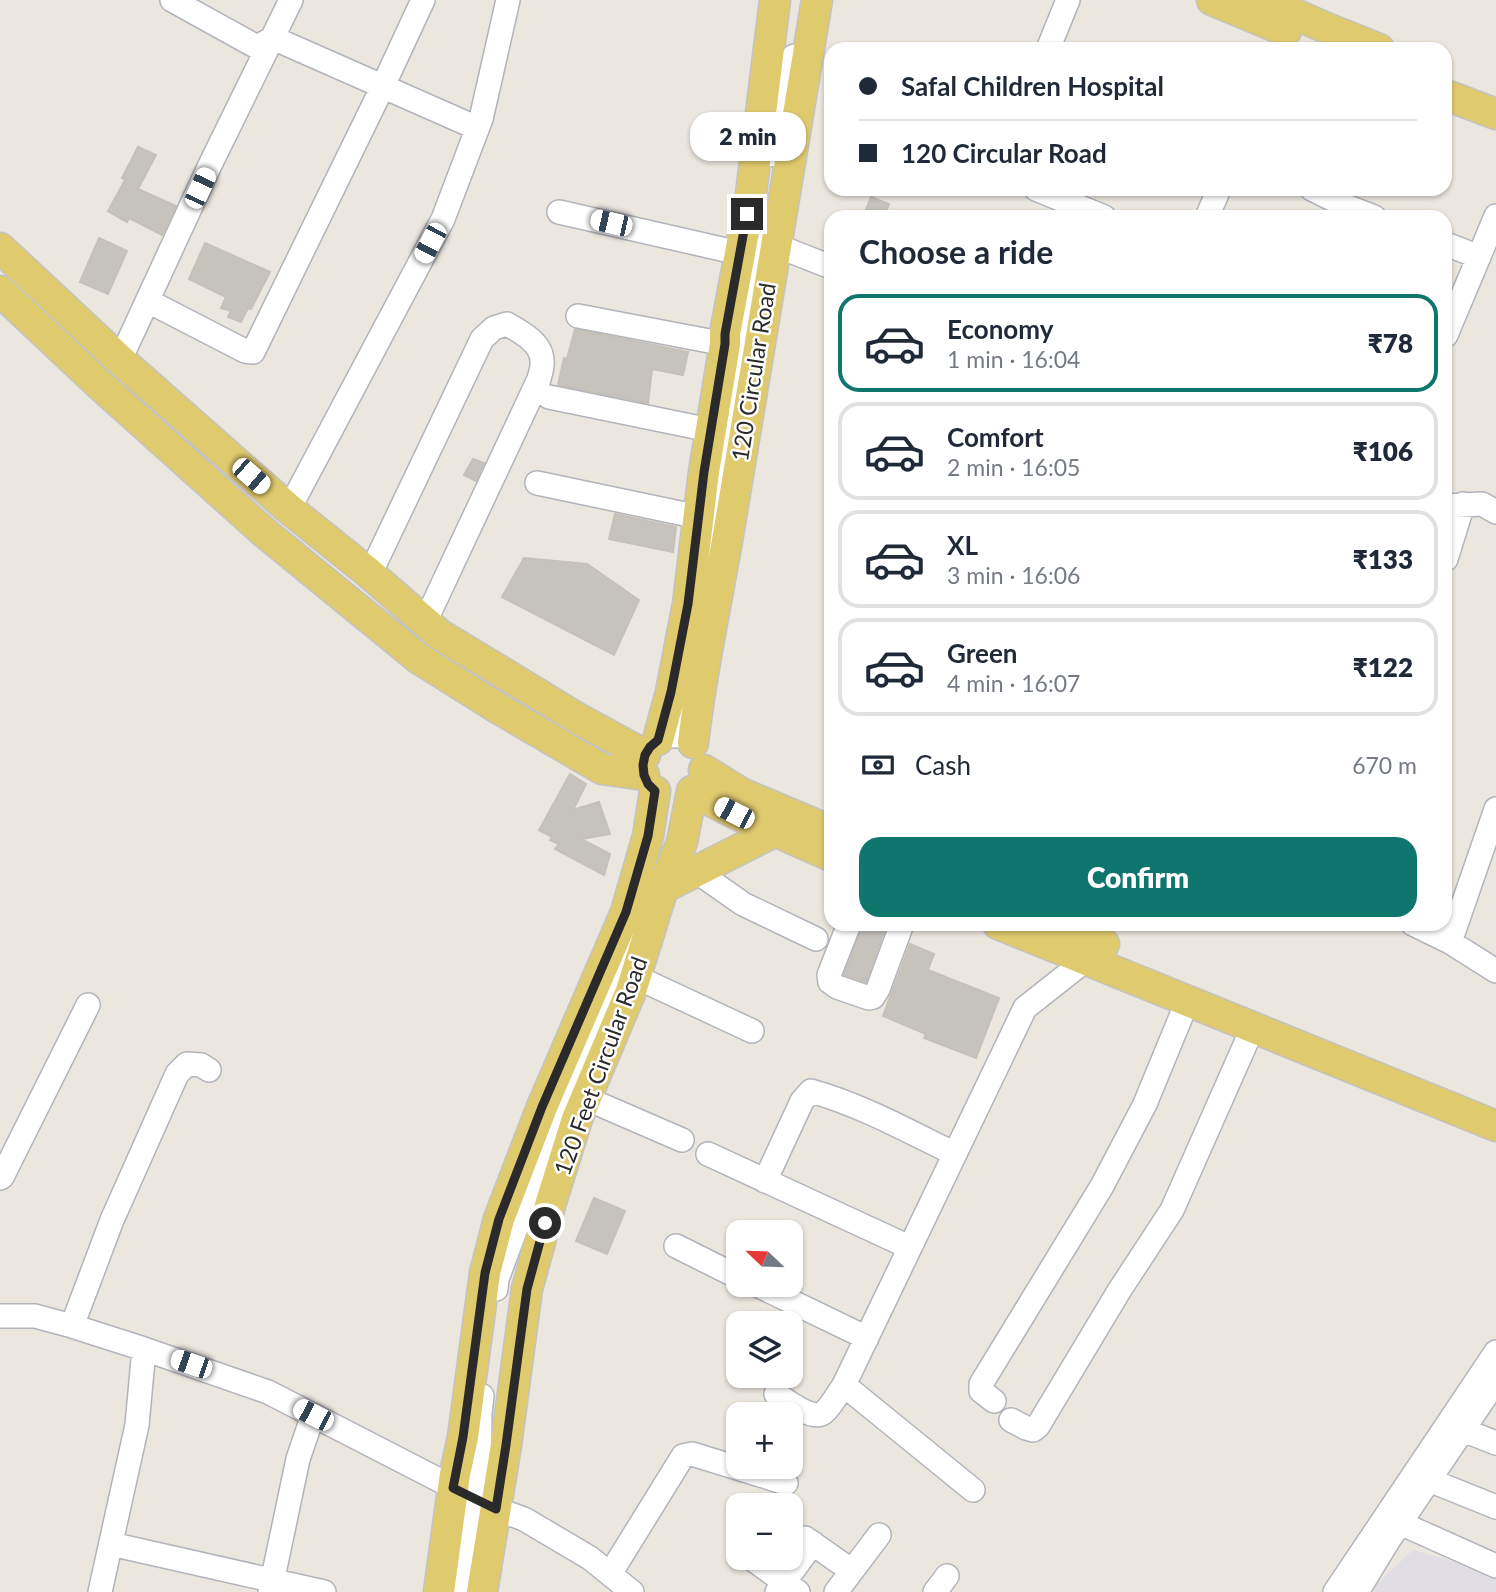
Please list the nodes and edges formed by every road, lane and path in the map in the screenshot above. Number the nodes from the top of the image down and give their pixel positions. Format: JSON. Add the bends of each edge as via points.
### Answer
{"nodes":[{"id":1,"x":172,"y":0,"type":"edge"},
{"id":2,"x":291,"y":0,"type":"edge"},
{"id":3,"x":424,"y":0,"type":"edge"},
{"id":4,"x":508,"y":0,"type":"edge"},
{"id":5,"x":775,"y":0,"type":"edge"},
{"id":6,"x":788,"y":0,"type":"edge"},
{"id":7,"x":805,"y":0,"type":"edge"},
{"id":8,"x":817,"y":0,"type":"edge"},
{"id":9,"x":1068,"y":0,"type":"edge"},
{"id":10,"x":1212,"y":0,"type":"edge"},
{"id":11,"x":1238,"y":0,"type":"edge"},
{"id":12,"x":1263,"y":0,"type":"edge"},
{"id":13,"x":273,"y":38,"type":"junction"},
{"id":14,"x":1283,"y":40,"type":"edge"},
{"id":15,"x":1051,"y":42,"type":"edge"},
{"id":16,"x":1340,"y":42,"type":"edge"},
{"id":17,"x":1362,"y":42,"type":"edge"},
{"id":18,"x":1452,"y":77,"type":"edge"},
{"id":19,"x":1452,"y":85,"type":"edge"},
{"id":20,"x":383,"y":86,"type":"junction"},
{"id":21,"x":1496,"y":94,"type":"edge"},
{"id":22,"x":1452,"y":97,"type":"edge"},
{"id":23,"x":1496,"y":102,"type":"edge"},
{"id":24,"x":1496,"y":114,"type":"edge"},
{"id":25,"x":477,"y":128,"type":"junction"},
{"id":26,"x":770,"y":155,"type":"junction"},
{"id":27,"x":1053,"y":196,"type":"edge"},
{"id":28,"x":1322,"y":196,"type":"edge"},
{"id":29,"x":1087,"y":210,"type":"edge"},
{"id":30,"x":1343,"y":210,"type":"edge"},
{"id":31,"x":559,"y":212,"type":"dead end"},
{"id":32,"x":1496,"y":216,"type":"edge"},
{"id":33,"x":775,"y":245,"type":"junction"},
{"id":34,"x":1452,"y":246,"type":"edge"},
{"id":35,"x":0,"y":248,"type":"edge"},
{"id":36,"x":739,"y":253,"type":"junction"},
{"id":37,"x":1479,"y":257,"type":"junction"},
{"id":38,"x":824,"y":264,"type":"edge"},
{"id":39,"x":0,"y":291,"type":"edge"},
{"id":40,"x":148,"y":301,"type":"junction"},
{"id":41,"x":578,"y":316,"type":"dead end"},
{"id":42,"x":1452,"y":321,"type":"edge"},
{"id":43,"x":725,"y":344,"type":"junction"},
{"id":44,"x":120,"y":360,"type":"junction"},
{"id":45,"x":549,"y":397,"type":"dead end"},
{"id":46,"x":710,"y":430,"type":"junction"},
{"id":47,"x":537,"y":483,"type":"dead end"},
{"id":48,"x":1454,"y":505,"type":"edge"},
{"id":49,"x":289,"y":509,"type":"junction"},
{"id":50,"x":1496,"y":512,"type":"edge"},
{"id":51,"x":699,"y":517,"type":"junction"},
{"id":52,"x":370,"y":574,"type":"junction"},
{"id":53,"x":425,"y":622,"type":"junction"},
{"id":54,"x":671,"y":763,"type":"junction"},
{"id":55,"x":1496,"y":809,"type":"edge"},
{"id":56,"x":824,"y":828,"type":"edge"},
{"id":57,"x":776,"y":831,"type":"junction"},
{"id":58,"x":824,"y":853,"type":"edge"},
{"id":59,"x":696,"y":871,"type":"junction"},
{"id":60,"x":656,"y":895,"type":"junction"},
{"id":61,"x":846,"y":931,"type":"edge"},
{"id":62,"x":899,"y":931,"type":"edge"},
{"id":63,"x":1016,"y":931,"type":"edge"},
{"id":64,"x":1072,"y":931,"type":"edge"},
{"id":65,"x":1427,"y":931,"type":"edge"},
{"id":66,"x":816,"y":939,"type":"dead end"},
{"id":67,"x":1450,"y":942,"type":"junction"},
{"id":68,"x":1087,"y":959,"type":"junction"},
{"id":69,"x":1496,"y":971,"type":"edge"},
{"id":70,"x":636,"y":977,"type":"junction"},
{"id":71,"x":1187,"y":1002,"type":"junction"},
{"id":72,"x":88,"y":1005,"type":"dead end"},
{"id":73,"x":1253,"y":1027,"type":"junction"},
{"id":74,"x":752,"y":1031,"type":"dead end"},
{"id":75,"x":209,"y":1070,"type":"dead end"},
{"id":76,"x":585,"y":1098,"type":"junction"},
{"id":77,"x":1496,"y":1110,"type":"edge"},
{"id":78,"x":1496,"y":1126,"type":"edge"},
{"id":79,"x":682,"y":1140,"type":"dead end"},
{"id":80,"x":708,"y":1154,"type":"dead end"},
{"id":81,"x":955,"y":1154,"type":"junction"},
{"id":82,"x":0,"y":1178,"type":"edge"},
{"id":83,"x":765,"y":1181,"type":"junction"},
{"id":84,"x":676,"y":1247,"type":"dead end"},
{"id":85,"x":909,"y":1247,"type":"junction"},
{"id":86,"x":726,"y":1271,"type":"edge"},
{"id":87,"x":782,"y":1297,"type":"edge"},
{"id":88,"x":0,"y":1316,"type":"edge"},
{"id":89,"x":72,"y":1326,"type":"junction"},
{"id":90,"x":867,"y":1338,"type":"junction"},
{"id":91,"x":144,"y":1349,"type":"junction"},
{"id":92,"x":1496,"y":1352,"type":"edge"},
{"id":93,"x":1496,"y":1381,"type":"edge"},
{"id":94,"x":844,"y":1385,"type":"junction"},
{"id":95,"x":776,"y":1394,"type":"dead end"},
{"id":96,"x":994,"y":1401,"type":"dead end"},
{"id":97,"x":313,"y":1415,"type":"junction"},
{"id":98,"x":1011,"y":1420,"type":"dead end"},
{"id":99,"x":1463,"y":1430,"type":"junction"},
{"id":100,"x":1496,"y":1443,"type":"edge"},
{"id":101,"x":1429,"y":1480,"type":"junction"},
{"id":102,"x":786,"y":1483,"type":"dead end"},
{"id":103,"x":973,"y":1490,"type":"dead end"},
{"id":104,"x":474,"y":1498,"type":"junction"},
{"id":105,"x":1496,"y":1507,"type":"edge"},
{"id":106,"x":1387,"y":1532,"type":"junction"},
{"id":107,"x":879,"y":1535,"type":"dead end"},
{"id":108,"x":111,"y":1544,"type":"junction"},
{"id":109,"x":1496,"y":1566,"type":"edge"},
{"id":110,"x":765,"y":1570,"type":"edge"},
{"id":111,"x":852,"y":1571,"type":"junction"},
{"id":112,"x":610,"y":1574,"type":"junction"},
{"id":113,"x":271,"y":1586,"type":"edge"},
{"id":114,"x":786,"y":1589,"type":"edge"},
{"id":115,"x":100,"y":1592,"type":"edge"},
{"id":116,"x":324,"y":1592,"type":"edge"},
{"id":117,"x":439,"y":1592,"type":"edge"},
{"id":118,"x":459,"y":1592,"type":"edge"},
{"id":119,"x":482,"y":1592,"type":"edge"},
{"id":120,"x":632,"y":1592,"type":"edge"},
{"id":121,"x":836,"y":1592,"type":"edge"},
{"id":122,"x":1335,"y":1592,"type":"edge"},
{"id":123,"x":1357,"y":1592,"type":"edge"}],
"edges":[{"from":1,"to":13,"type":"street","via":[[257,47]]},
{"from":2,"to":13,"type":"street"},
{"from":3,"to":20,"type":"street"},
{"from":4,"to":25,"type":"street"},
{"from":5,"to":36,"type":"main road","name":"120 Circular Road","via":[[751,194]]},
{"from":6,"to":26,"type":"street"},
{"from":7,"to":26,"type":"street"},
{"from":8,"to":33,"type":"main road","name":"120 Circular Road"},
{"from":9,"to":15,"type":"street"},
{"from":10,"to":14,"type":"main road"},
{"from":11,"to":16,"type":"street"},
{"from":12,"to":17,"type":"main road"},
{"from":13,"to":20,"type":"street"},
{"from":13,"to":40,"type":"street"},
{"from":18,"to":21,"type":"main road"},
{"from":19,"to":23,"type":"street"},
{"from":20,"to":25,"type":"street"},
{"from":20,"to":40,"type":"street","via":[[253,352]]},
{"from":22,"to":24,"type":"main road"},
{"from":25,"to":49,"type":"street","via":[[443,219]]},
{"from":26,"to":54,"type":"street"},
{"from":27,"to":29,"type":"street"},
{"from":28,"to":30,"type":"street"},
{"from":31,"to":36,"type":"street"},
{"from":32,"to":37,"type":"street"},
{"from":33,"to":38,"type":"street"},
{"from":33,"to":54,"type":"main road","name":"120 Circular Road","via":[[698,696]]},
{"from":34,"to":37,"type":"street"},
{"from":35,"to":44,"type":"main road"},
{"from":36,"to":43,"type":"main road","name":"120 Circular Road"},
{"from":37,"to":42,"type":"street"},
{"from":39,"to":54,"type":"main road","via":[[265,533],[418,658],[602,769]]},
{"from":40,"to":44,"type":"street"},
{"from":41,"to":43,"type":"street"},
{"from":43,"to":46,"type":"main road","name":"120 Circular Road"},
{"from":44,"to":49,"type":"main road"},
{"from":45,"to":46,"type":"street"},
{"from":46,"to":51,"type":"main road","name":"120 Circular Road"},
{"from":47,"to":51,"type":"street"},
{"from":48,"to":50,"type":"street","via":[[1482,504]]},
{"from":49,"to":52,"type":"main road"},
{"from":51,"to":54,"type":"main road","name":"120 Circular Road","via":[[671,692]]},
{"from":52,"to":53,"type":"main road"},
{"from":52,"to":53,"type":"street","via":[[482,339],[507,324],[540,349],[539,379]]},
{"from":53,"to":54,"type":"main road","via":[[579,719]]},
{"from":54,"to":56,"type":"main road"},
{"from":54,"to":57,"type":"main road","via":[[734,813]]},
{"from":54,"to":60,"type":"main road","name":"120 Feet Circular Road","via":[[682,842]]},
{"from":54,"to":104,"type":"main road","name":"120 Feet Circular Road","via":[[626,912],[499,1219],[485,1273],[463,1437]]},
{"from":55,"to":67,"type":"street"},
{"from":57,"to":58,"type":"main road"},
{"from":57,"to":59,"type":"main road"},
{"from":59,"to":60,"type":"main road"},
{"from":59,"to":66,"type":"street","via":[[743,904]]},
{"from":60,"to":70,"type":"main road","name":"120 Feet Circular Road"},
{"from":60,"to":104,"type":"street","via":[[572,1077],[497,1279]]},
{"from":61,"to":62,"type":"street","via":[[830,982],[869,998],[878,989]]},
{"from":63,"to":68,"type":"main road"},
{"from":64,"to":77,"type":"main road"},
{"from":65,"to":67,"type":"street"},
{"from":67,"to":69,"type":"street"},
{"from":68,"to":71,"type":"main road"},
{"from":68,"to":81,"type":"street","via":[[1025,1008]]},
{"from":70,"to":74,"type":"street"},
{"from":70,"to":76,"type":"main road","name":"120 Feet Circular Road"},
{"from":71,"to":73,"type":"main road"},
{"from":71,"to":96,"type":"street","via":[[1145,1104],[1102,1186],[981,1384],[981,1391]]},
{"from":72,"to":82,"type":"street"},
{"from":73,"to":78,"type":"main road"},
{"from":73,"to":98,"type":"street","via":[[1172,1210],[1038,1426],[1026,1429]]},
{"from":75,"to":89,"type":"street","via":[[187,1064],[177,1074],[112,1220]]},
{"from":76,"to":79,"type":"street"},
{"from":76,"to":104,"type":"main road","name":"120 Feet Circular Road","via":[[527,1289],[506,1445]]},
{"from":80,"to":83,"type":"street"},
{"from":81,"to":83,"type":"street","via":[[853,1105],[811,1091]]},
{"from":81,"to":85,"type":"street"},
{"from":83,"to":85,"type":"street"},
{"from":84,"to":86,"type":"street"},
{"from":85,"to":90,"type":"street"},
{"from":87,"to":90,"type":"street"},
{"from":88,"to":89,"type":"street","via":[[35,1315]]},
{"from":89,"to":91,"type":"street"},
{"from":90,"to":94,"type":"street"},
{"from":91,"to":97,"type":"street","via":[[268,1392]]},
{"from":91,"to":108,"type":"street","via":[[136,1425]]},
{"from":92,"to":106,"type":"street"},
{"from":93,"to":99,"type":"street"},
{"from":94,"to":95,"type":"street","via":[[816,1416]]},
{"from":94,"to":103,"type":"street"},
{"from":97,"to":104,"type":"street"},
{"from":97,"to":113,"type":"street","via":[[298,1459]]},
{"from":99,"to":100,"type":"street"},
{"from":99,"to":101,"type":"street"},
{"from":101,"to":105,"type":"street"},
{"from":101,"to":106,"type":"street"},
{"from":102,"to":112,"type":"street","via":[[692,1454],[682,1456]]},
{"from":104,"to":112,"type":"street","via":[[524,1518]]},
{"from":104,"to":117,"type":"main road","name":"120 Feet Circular Road"},
{"from":104,"to":118,"type":"street"},
{"from":104,"to":119,"type":"main road","name":"120 Feet Circular Road"},
{"from":106,"to":109,"type":"street"},
{"from":106,"to":122,"type":"street"},
{"from":106,"to":123,"type":"street"},
{"from":107,"to":111,"type":"street"},
{"from":108,"to":113,"type":"street"},
{"from":108,"to":115,"type":"street"},
{"from":110,"to":114,"type":"street"},
{"from":111,"to":114,"type":"street","via":[[809,1541]]},
{"from":111,"to":121,"type":"street"},
{"from":112,"to":120,"type":"street"},
{"from":113,"to":116,"type":"street"}]}
